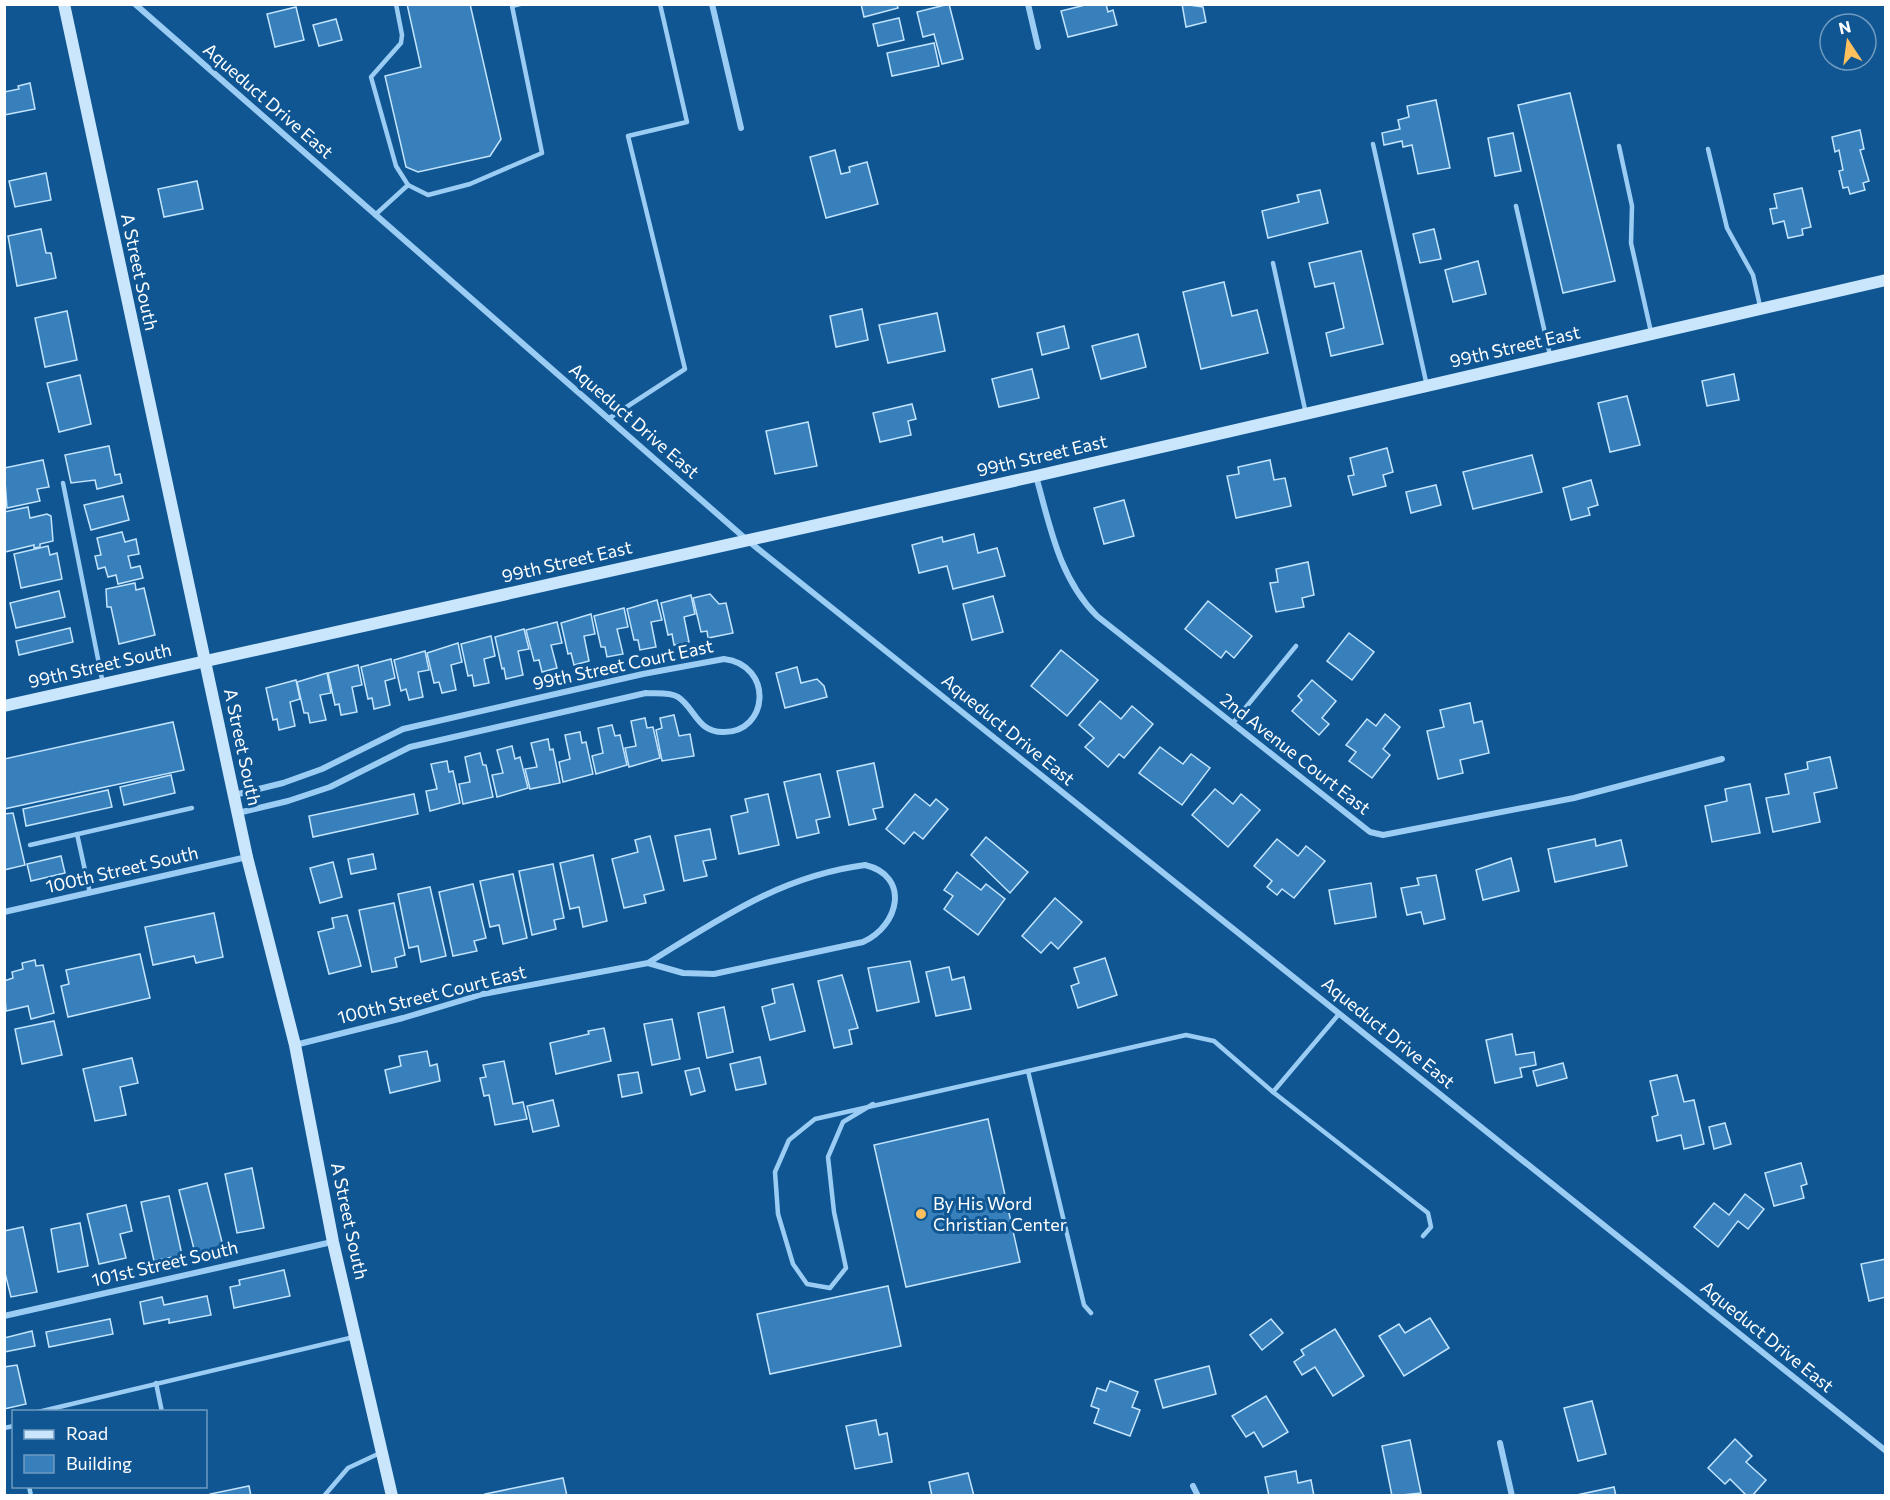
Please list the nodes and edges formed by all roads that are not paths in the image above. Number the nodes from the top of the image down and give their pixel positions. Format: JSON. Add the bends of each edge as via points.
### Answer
{"nodes":[{"id":1,"x":64,"y":4,"type":"edge"},
{"id":2,"x":135,"y":4,"type":"edge"},
{"id":3,"x":396,"y":4,"type":"edge"},
{"id":4,"x":520,"y":4,"type":"edge"},
{"id":5,"x":660,"y":4,"type":"edge"},
{"id":6,"x":712,"y":4,"type":"edge"},
{"id":7,"x":1028,"y":4,"type":"edge"},
{"id":8,"x":1038,"y":47,"type":"dead end"},
{"id":9,"x":741,"y":128,"type":"dead end"},
{"id":10,"x":1373,"y":144,"type":"dead end"},
{"id":11,"x":1619,"y":146,"type":"dead end"},
{"id":12,"x":1708,"y":149,"type":"dead end"},
{"id":13,"x":408,"y":184,"type":"junction"},
{"id":14,"x":1516,"y":206,"type":"dead end"},
{"id":15,"x":375,"y":215,"type":"junction"},
{"id":16,"x":1273,"y":263,"type":"dead end"},
{"id":17,"x":1886,"y":280,"type":"edge"},
{"id":18,"x":1761,"y":309,"type":"junction"},
{"id":19,"x":1651,"y":334,"type":"junction"},
{"id":20,"x":1550,"y":358,"type":"junction"},
{"id":21,"x":1427,"y":386,"type":"junction"},
{"id":22,"x":1306,"y":414,"type":"junction"},
{"id":23,"x":609,"y":419,"type":"junction"},
{"id":24,"x":1036,"y":476,"type":"junction"},
{"id":25,"x":63,"y":483,"type":"dead end"},
{"id":26,"x":747,"y":540,"type":"junction"},
{"id":27,"x":1296,"y":646,"type":"dead end"},
{"id":28,"x":204,"y":661,"type":"junction"},
{"id":29,"x":104,"y":684,"type":"junction"},
{"id":30,"x":4,"y":706,"type":"edge"},
{"id":31,"x":1233,"y":723,"type":"junction"},
{"id":32,"x":1722,"y":759,"type":"dead end"},
{"id":33,"x":234,"y":795,"type":"junction"},
{"id":34,"x":192,"y":808,"type":"dead end"},
{"id":35,"x":238,"y":813,"type":"junction"},
{"id":36,"x":77,"y":834,"type":"junction"},
{"id":37,"x":30,"y":845,"type":"dead end"},
{"id":38,"x":247,"y":857,"type":"junction"},
{"id":39,"x":90,"y":893,"type":"junction"},
{"id":40,"x":4,"y":912,"type":"edge"},
{"id":41,"x":648,"y":963,"type":"junction"},
{"id":42,"x":1340,"y":1014,"type":"junction"},
{"id":43,"x":294,"y":1045,"type":"junction"},
{"id":44,"x":1028,"y":1071,"type":"junction"},
{"id":45,"x":1272,"y":1092,"type":"junction"},
{"id":46,"x":873,"y":1104,"type":"junction"},
{"id":47,"x":1423,"y":1236,"type":"dead end"},
{"id":48,"x":333,"y":1242,"type":"junction"},
{"id":49,"x":1091,"y":1313,"type":"dead end"},
{"id":50,"x":4,"y":1316,"type":"edge"},
{"id":51,"x":357,"y":1336,"type":"junction"},
{"id":52,"x":156,"y":1383,"type":"junction"},
{"id":53,"x":46,"y":1410,"type":"edge"},
{"id":54,"x":162,"y":1410,"type":"edge"},
{"id":55,"x":1500,"y":1443,"type":"dead end"},
{"id":56,"x":382,"y":1451,"type":"junction"},
{"id":57,"x":1886,"y":1451,"type":"edge"},
{"id":58,"x":1193,"y":1486,"type":"dead end"},
{"id":59,"x":324,"y":1496,"type":"edge"},
{"id":60,"x":392,"y":1496,"type":"edge"},
{"id":61,"x":1198,"y":1496,"type":"edge"},
{"id":62,"x":1512,"y":1496,"type":"edge"}],
"edges":[{"from":1,"to":28,"type":"street","name":"A Street South"},
{"from":2,"to":15,"type":"street","name":"Aqueduct Drive East"},
{"from":3,"to":13,"type":"lane","via":[[401,43],[371,77],[396,166]]},
{"from":4,"to":13,"type":"lane","via":[[512,6],[542,153],[471,184],[428,195]]},
{"from":5,"to":23,"type":"lane","via":[[687,122],[628,136],[685,369]]},
{"from":6,"to":9,"type":"street"},
{"from":7,"to":8,"type":"street"},
{"from":10,"to":21,"type":"lane"},
{"from":11,"to":19,"type":"lane","via":[[1632,206],[1631,243]]},
{"from":12,"to":18,"type":"lane","via":[[1726,228],[1752,275]]},
{"from":13,"to":15,"type":"lane"},
{"from":14,"to":20,"type":"lane"},
{"from":15,"to":23,"type":"street","name":"Aqueduct Drive East"},
{"from":16,"to":22,"type":"lane"},
{"from":17,"to":18,"type":"street","name":"99th Street East"},
{"from":18,"to":19,"type":"street","name":"99th Street East"},
{"from":19,"to":20,"type":"street","name":"99th Street East"},
{"from":20,"to":21,"type":"street","name":"99th Street East"},
{"from":21,"to":22,"type":"street","name":"99th Street East"},
{"from":22,"to":24,"type":"street","name":"99th Street East"},
{"from":23,"to":26,"type":"street","name":"Aqueduct Drive East"},
{"from":24,"to":26,"type":"street","name":"99th Street East"},
{"from":24,"to":31,"type":"street","name":"2nd Avenue Court East","via":[[1055,545],[1081,600]]},
{"from":25,"to":29,"type":"lane"},
{"from":26,"to":28,"type":"street","name":"99th Street East"},
{"from":26,"to":42,"type":"street","name":"Aqueduct Drive East"},
{"from":27,"to":31,"type":"lane"},
{"from":28,"to":29,"type":"street","name":"99th Street South"},
{"from":28,"to":33,"type":"street","name":"A Street South"},
{"from":29,"to":30,"type":"street","name":"99th Street South"},
{"from":31,"to":32,"type":"street","name":"2nd Avenue Court East","via":[[1370,832],[1383,835],[1574,798]]},
{"from":33,"to":35,"type":"street","name":"A Street South"},
{"from":33,"to":35,"type":"street","name":"99th Street Court East","via":[[322,769],[403,729],[643,674],[724,658],[749,669],[759,685],[756,713],[733,731],[704,727],[675,695],[646,693],[410,747],[330,787]]},
{"from":34,"to":36,"type":"lane"},
{"from":35,"to":38,"type":"street","name":"A Street South"},
{"from":36,"to":37,"type":"lane"},
{"from":36,"to":39,"type":"lane"},
{"from":38,"to":39,"type":"street","name":"100th Street South"},
{"from":38,"to":43,"type":"street","name":"A Street South"},
{"from":39,"to":40,"type":"street","name":"100th Street South"},
{"from":41,"to":41,"type":"street","name":"100th Street Court East","via":[[746,903],[786,885],[865,865],[876,868],[891,885],[895,910],[888,926],[863,942],[714,974],[683,973]]},
{"from":41,"to":43,"type":"street","name":"100th Street Court East","via":[[483,994]]},
{"from":42,"to":45,"type":"lane"},
{"from":42,"to":57,"type":"street","name":"Aqueduct Drive East"},
{"from":43,"to":48,"type":"street","name":"A Street South"},
{"from":44,"to":45,"type":"lane","via":[[1186,1035],[1214,1041]]},
{"from":44,"to":46,"type":"lane"},
{"from":44,"to":49,"type":"lane","via":[[1084,1305]]},
{"from":45,"to":47,"type":"lane","via":[[1428,1213],[1431,1227]]},
{"from":46,"to":46,"type":"lane","via":[[815,1119],[789,1140],[775,1172],[778,1214],[794,1264],[807,1284],[830,1288],[846,1268],[828,1157],[843,1122]]},
{"from":48,"to":50,"type":"street","name":"101st Street South"},
{"from":48,"to":51,"type":"street","name":"A Street South"},
{"from":51,"to":52,"type":"lane"},
{"from":51,"to":56,"type":"street","name":"A Street South"},
{"from":52,"to":53,"type":"lane"},
{"from":52,"to":54,"type":"lane"},
{"from":55,"to":62,"type":"street"},
{"from":56,"to":59,"type":"lane","via":[[348,1468]]},
{"from":56,"to":60,"type":"street","name":"A Street South"},
{"from":58,"to":61,"type":"street"}]}
